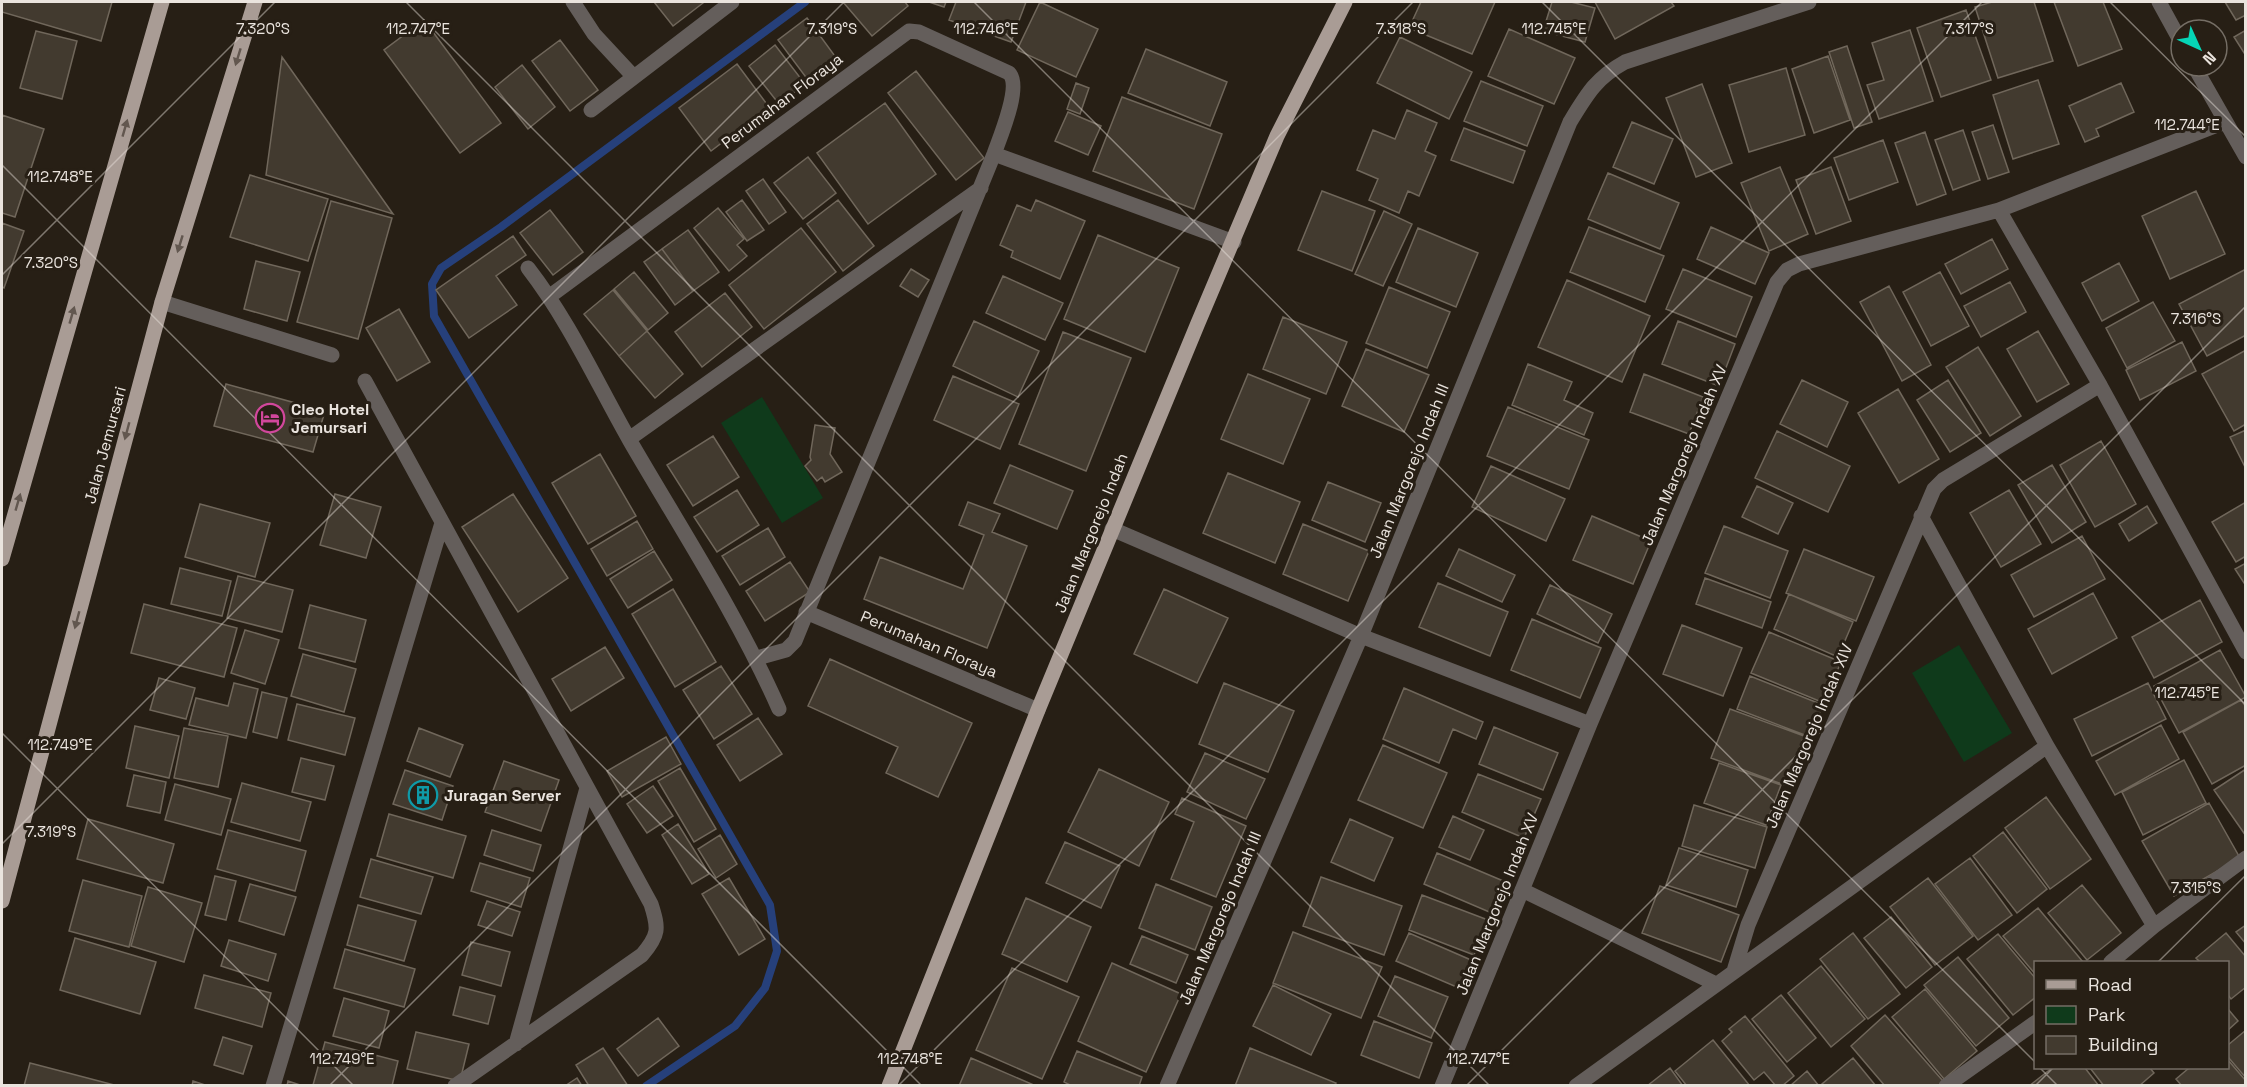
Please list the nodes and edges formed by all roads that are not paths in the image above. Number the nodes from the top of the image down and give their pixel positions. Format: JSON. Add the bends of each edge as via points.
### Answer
{"nodes":[{"id":1,"x":162,"y":2,"type":"edge"},
{"id":2,"x":255,"y":2,"type":"edge"},
{"id":3,"x":573,"y":2,"type":"edge"},
{"id":4,"x":732,"y":2,"type":"edge"},
{"id":5,"x":1345,"y":2,"type":"edge"},
{"id":6,"x":1809,"y":2,"type":"edge"},
{"id":7,"x":2158,"y":2,"type":"edge"},
{"id":8,"x":2169,"y":21,"type":"edge"},
{"id":9,"x":633,"y":76,"type":"junction"},
{"id":10,"x":2201,"y":78,"type":"edge"},
{"id":11,"x":591,"y":110,"type":"dead end"},
{"id":12,"x":2225,"y":122,"type":"junction"},
{"id":13,"x":994,"y":154,"type":"junction"},
{"id":14,"x":2246,"y":157,"type":"edge"},
{"id":15,"x":981,"y":188,"type":"junction"},
{"id":16,"x":1999,"y":210,"type":"junction"},
{"id":17,"x":1233,"y":242,"type":"junction"},
{"id":18,"x":528,"y":268,"type":"dead end"},
{"id":19,"x":550,"y":296,"type":"junction"},
{"id":20,"x":162,"y":302,"type":"junction"},
{"id":21,"x":332,"y":355,"type":"dead end"},
{"id":22,"x":365,"y":381,"type":"dead end"},
{"id":23,"x":2100,"y":385,"type":"junction"},
{"id":24,"x":629,"y":439,"type":"junction"},
{"id":25,"x":1921,"y":516,"type":"junction"},
{"id":26,"x":442,"y":523,"type":"junction"},
{"id":27,"x":1112,"y":529,"type":"junction"},
{"id":28,"x":2,"y":559,"type":"edge"},
{"id":29,"x":806,"y":612,"type":"junction"},
{"id":30,"x":1361,"y":636,"type":"junction"},
{"id":31,"x":2246,"y":652,"type":"edge"},
{"id":32,"x":757,"y":658,"type":"junction"},
{"id":33,"x":779,"y":709,"type":"dead end"},
{"id":34,"x":1038,"y":710,"type":"junction"},
{"id":35,"x":1590,"y":724,"type":"junction"},
{"id":36,"x":2047,"y":746,"type":"junction"},
{"id":37,"x":586,"y":788,"type":"junction"},
{"id":38,"x":2246,"y":858,"type":"edge"},
{"id":39,"x":1522,"y":890,"type":"junction"},
{"id":40,"x":2,"y":901,"type":"edge"},
{"id":41,"x":2154,"y":926,"type":"junction"},
{"id":42,"x":2113,"y":961,"type":"edge"},
{"id":43,"x":1734,"y":971,"type":"junction"},
{"id":44,"x":1716,"y":984,"type":"junction"},
{"id":45,"x":2034,"y":1023,"type":"edge"},
{"id":46,"x":516,"y":1044,"type":"junction"},
{"id":47,"x":273,"y":1086,"type":"edge"},
{"id":48,"x":455,"y":1086,"type":"edge"},
{"id":49,"x":889,"y":1086,"type":"edge"},
{"id":50,"x":1167,"y":1086,"type":"edge"},
{"id":51,"x":1442,"y":1086,"type":"edge"},
{"id":52,"x":1575,"y":1086,"type":"edge"},
{"id":53,"x":1946,"y":1086,"type":"edge"}],
"edges":[{"from":28,"to":1,"type":"main road","one_way":true},
{"from":2,"to":20,"type":"main road","name":"Jalan Jemursari","one_way":true},
{"from":3,"to":9,"type":"street","via":[[594,34]]},
{"from":4,"to":9,"type":"street"},
{"from":5,"to":17,"type":"main road","name":"Jalan Margorejo Indah","via":[[1277,136]]},
{"from":6,"to":30,"type":"street","name":"Jalan Margorejo Indah III","via":[[1625,62],[1591,87],[1570,122]]},
{"from":7,"to":8,"type":"street"},
{"from":9,"to":11,"type":"street"},
{"from":10,"to":12,"type":"street"},
{"from":12,"to":14,"type":"street"},
{"from":12,"to":16,"type":"street","name":"Jalan Margorejo Indah XV"},
{"from":13,"to":15,"type":"street","name":"Perumahan Floraya"},
{"from":13,"to":17,"type":"street"},
{"from":13,"to":19,"type":"street","name":"Perumahan Floraya","via":[[1014,90],[1012,77],[919,32],[909,31]]},
{"from":15,"to":24,"type":"street"},
{"from":15,"to":29,"type":"street","name":"Perumahan Floraya"},
{"from":16,"to":23,"type":"street"},
{"from":16,"to":35,"type":"street","name":"Jalan Margorejo Indah XV","via":[[1799,264],[1777,282]]},
{"from":17,"to":27,"type":"main road","name":"Jalan Margorejo Indah"},
{"from":18,"to":19,"type":"street"},
{"from":19,"to":24,"type":"street"},
{"from":20,"to":21,"type":"street"},
{"from":20,"to":40,"type":"main road","name":"Jalan Jemursari","one_way":true},
{"from":22,"to":26,"type":"street"},
{"from":23,"to":25,"type":"street","name":"Jalan Margorejo Indah XIV","via":[[1943,480]]},
{"from":23,"to":31,"type":"street"},
{"from":24,"to":32,"type":"street"},
{"from":25,"to":36,"type":"street"},
{"from":25,"to":43,"type":"street","name":"Jalan Margorejo Indah XIV","via":[[1748,926]]},
{"from":26,"to":37,"type":"street"},
{"from":26,"to":47,"type":"street"},
{"from":27,"to":30,"type":"street"},
{"from":27,"to":34,"type":"main road","name":"Jalan Margorejo Indah"},
{"from":29,"to":32,"type":"street","name":"Perumahan Floraya","via":[[792,646]]},
{"from":29,"to":34,"type":"street","name":"Perumahan Floraya"},
{"from":30,"to":35,"type":"street"},
{"from":30,"to":50,"type":"street","name":"Jalan Margorejo Indah III"},
{"from":32,"to":33,"type":"street"},
{"from":34,"to":49,"type":"main road","name":"Jalan Margorejo Indah"},
{"from":35,"to":39,"type":"street","name":"Jalan Margorejo Indah XV"},
{"from":36,"to":41,"type":"street"},
{"from":36,"to":43,"type":"street"},
{"from":37,"to":46,"type":"street"},
{"from":37,"to":46,"type":"street","via":[[651,904],[657,931],[642,955]]},
{"from":38,"to":41,"type":"street"},
{"from":39,"to":44,"type":"street"},
{"from":39,"to":51,"type":"street","name":"Jalan Margorejo Indah XV"},
{"from":41,"to":42,"type":"street"},
{"from":43,"to":44,"type":"street"},
{"from":44,"to":52,"type":"street"},
{"from":45,"to":53,"type":"street"},
{"from":46,"to":48,"type":"street"}]}
